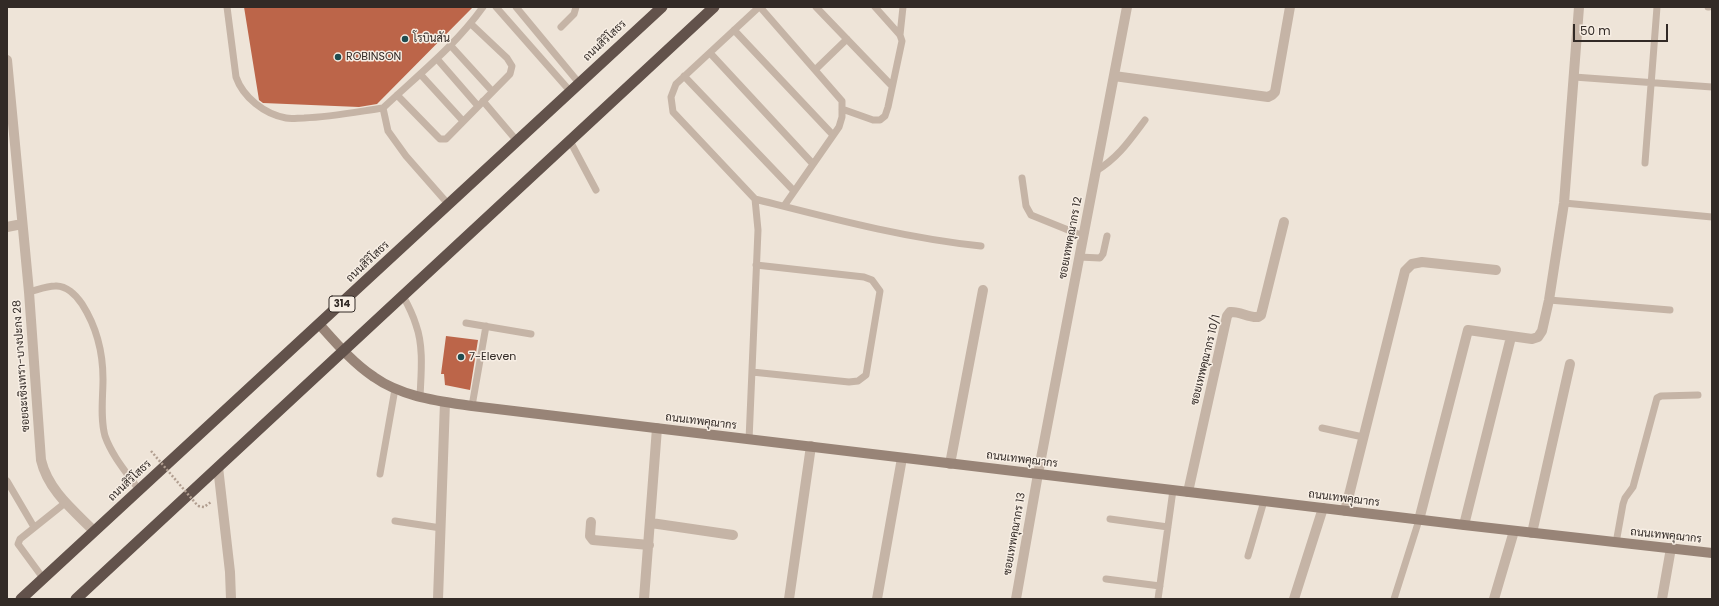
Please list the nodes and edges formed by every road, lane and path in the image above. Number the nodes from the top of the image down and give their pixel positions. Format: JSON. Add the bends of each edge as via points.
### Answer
{"nodes":[{"id":1,"x":226,"y":7,"type":"edge"},
{"id":2,"x":483,"y":7,"type":"edge"},
{"id":3,"x":496,"y":7,"type":"edge"},
{"id":4,"x":576,"y":7,"type":"edge"},
{"id":5,"x":662,"y":7,"type":"edge"},
{"id":6,"x":714,"y":7,"type":"edge"},
{"id":7,"x":759,"y":7,"type":"edge"},
{"id":8,"x":816,"y":7,"type":"edge"},
{"id":9,"x":875,"y":7,"type":"edge"},
{"id":10,"x":903,"y":7,"type":"edge"},
{"id":11,"x":1127,"y":7,"type":"edge"},
{"id":12,"x":1290,"y":7,"type":"edge"},
{"id":13,"x":1579,"y":7,"type":"edge"},
{"id":14,"x":1657,"y":7,"type":"edge"},
{"id":15,"x":518,"y":8,"type":"edge"},
{"id":16,"x":471,"y":24,"type":"junction"},
{"id":17,"x":561,"y":27,"type":"dead end"},
{"id":18,"x":734,"y":30,"type":"junction"},
{"id":19,"x":900,"y":35,"type":"junction"},
{"id":20,"x":847,"y":39,"type":"junction"},
{"id":21,"x":451,"y":46,"type":"junction"},
{"id":22,"x":710,"y":53,"type":"junction"},
{"id":23,"x":7,"y":60,"type":"edge"},
{"id":24,"x":438,"y":60,"type":"junction"},
{"id":25,"x":816,"y":69,"type":"junction"},
{"id":26,"x":421,"y":75,"type":"junction"},
{"id":27,"x":684,"y":76,"type":"junction"},
{"id":28,"x":1114,"y":76,"type":"junction"},
{"id":29,"x":1574,"y":77,"type":"junction"},
{"id":30,"x":1651,"y":82,"type":"junction"},
{"id":31,"x":579,"y":83,"type":"junction"},
{"id":32,"x":892,"y":86,"type":"junction"},
{"id":33,"x":1712,"y":87,"type":"edge"},
{"id":34,"x":492,"y":91,"type":"junction"},
{"id":35,"x":570,"y":92,"type":"junction"},
{"id":36,"x":397,"y":95,"type":"junction"},
{"id":37,"x":9,"y":99,"type":"edge"},
{"id":38,"x":480,"y":104,"type":"junction"},
{"id":39,"x":383,"y":108,"type":"junction"},
{"id":40,"x":842,"y":109,"type":"junction"},
{"id":41,"x":1145,"y":120,"type":"dead end"},
{"id":42,"x":463,"y":121,"type":"junction"},
{"id":43,"x":833,"y":135,"type":"junction"},
{"id":44,"x":570,"y":141,"type":"junction"},
{"id":45,"x":517,"y":142,"type":"junction"},
{"id":46,"x":1645,"y":163,"type":"dead end"},
{"id":47,"x":813,"y":164,"type":"junction"},
{"id":48,"x":1096,"y":171,"type":"junction"},
{"id":49,"x":1022,"y":178,"type":"dead end"},
{"id":50,"x":596,"y":190,"type":"dead end"},
{"id":51,"x":794,"y":191,"type":"junction"},
{"id":52,"x":755,"y":199,"type":"junction"},
{"id":53,"x":1564,"y":203,"type":"junction"},
{"id":54,"x":449,"y":205,"type":"junction"},
{"id":55,"x":784,"y":206,"type":"junction"},
{"id":56,"x":1712,"y":217,"type":"edge"},
{"id":57,"x":1284,"y":222,"type":"dead end"},
{"id":58,"x":22,"y":224,"type":"junction"},
{"id":59,"x":7,"y":227,"type":"edge"},
{"id":60,"x":1083,"y":236,"type":"junction"},
{"id":61,"x":1107,"y":236,"type":"dead end"},
{"id":62,"x":980,"y":246,"type":"dead end"},
{"id":63,"x":1080,"y":257,"type":"junction"},
{"id":64,"x":756,"y":265,"type":"junction"},
{"id":65,"x":1496,"y":270,"type":"dead end"},
{"id":66,"x":983,"y":290,"type":"dead end"},
{"id":67,"x":29,"y":292,"type":"junction"},
{"id":68,"x":403,"y":296,"type":"junction"},
{"id":69,"x":1549,"y":300,"type":"junction"},
{"id":70,"x":1670,"y":310,"type":"dead end"},
{"id":71,"x":466,"y":323,"type":"dead end"},
{"id":72,"x":319,"y":324,"type":"junction"},
{"id":73,"x":486,"y":326,"type":"junction"},
{"id":74,"x":531,"y":334,"type":"dead end"},
{"id":75,"x":1511,"y":337,"type":"junction"},
{"id":76,"x":343,"y":351,"type":"junction"},
{"id":77,"x":1570,"y":364,"type":"dead end"},
{"id":78,"x":752,"y":372,"type":"junction"},
{"id":79,"x":395,"y":388,"type":"junction"},
{"id":80,"x":1698,"y":395,"type":"dead end"},
{"id":81,"x":420,"y":397,"type":"junction"},
{"id":82,"x":444,"y":402,"type":"junction"},
{"id":83,"x":472,"y":406,"type":"junction"},
{"id":84,"x":657,"y":428,"type":"junction"},
{"id":85,"x":1322,"y":428,"type":"dead end"},
{"id":86,"x":1363,"y":437,"type":"junction"},
{"id":87,"x":749,"y":440,"type":"junction"},
{"id":88,"x":811,"y":446,"type":"junction"},
{"id":89,"x":151,"y":451,"type":"dead end"},
{"id":90,"x":902,"y":458,"type":"junction"},
{"id":91,"x":950,"y":464,"type":"junction"},
{"id":92,"x":218,"y":467,"type":"junction"},
{"id":93,"x":380,"y":474,"type":"dead end"},
{"id":94,"x":1038,"y":474,"type":"junction"},
{"id":95,"x":7,"y":482,"type":"edge"},
{"id":96,"x":139,"y":490,"type":"junction"},
{"id":97,"x":1173,"y":490,"type":"junction"},
{"id":98,"x":1188,"y":492,"type":"junction"},
{"id":99,"x":1264,"y":501,"type":"junction"},
{"id":100,"x":65,"y":503,"type":"junction"},
{"id":101,"x":198,"y":506,"type":"dead end"},
{"id":102,"x":1323,"y":508,"type":"junction"},
{"id":103,"x":1345,"y":511,"type":"junction"},
{"id":104,"x":1110,"y":519,"type":"dead end"},
{"id":105,"x":1419,"y":520,"type":"junction"},
{"id":106,"x":395,"y":521,"type":"dead end"},
{"id":107,"x":591,"y":522,"type":"dead end"},
{"id":108,"x":651,"y":523,"type":"junction"},
{"id":109,"x":1464,"y":525,"type":"junction"},
{"id":110,"x":1168,"y":527,"type":"junction"},
{"id":111,"x":34,"y":528,"type":"junction"},
{"id":112,"x":441,"y":528,"type":"junction"},
{"id":113,"x":94,"y":531,"type":"junction"},
{"id":114,"x":1514,"y":531,"type":"junction"},
{"id":115,"x":1532,"y":533,"type":"junction"},
{"id":116,"x":733,"y":535,"type":"dead end"},
{"id":117,"x":1616,"y":543,"type":"junction"},
{"id":118,"x":648,"y":545,"type":"junction"},
{"id":119,"x":1671,"y":548,"type":"junction"},
{"id":120,"x":1712,"y":553,"type":"edge"},
{"id":121,"x":1248,"y":556,"type":"dead end"},
{"id":122,"x":43,"y":578,"type":"junction"},
{"id":123,"x":1106,"y":579,"type":"dead end"},
{"id":124,"x":1160,"y":586,"type":"junction"},
{"id":125,"x":21,"y":599,"type":"edge"},
{"id":126,"x":76,"y":599,"type":"edge"},
{"id":127,"x":231,"y":599,"type":"edge"},
{"id":128,"x":438,"y":599,"type":"edge"},
{"id":129,"x":644,"y":599,"type":"edge"},
{"id":130,"x":789,"y":599,"type":"edge"},
{"id":131,"x":877,"y":599,"type":"edge"},
{"id":132,"x":1016,"y":599,"type":"edge"},
{"id":133,"x":1158,"y":599,"type":"edge"},
{"id":134,"x":1294,"y":599,"type":"edge"},
{"id":135,"x":1394,"y":599,"type":"edge"},
{"id":136,"x":1494,"y":599,"type":"edge"},
{"id":137,"x":1662,"y":599,"type":"edge"}],
"edges":[{"from":1,"to":39,"type":"lane","via":[[236,77],[245,94],[273,114],[287,118],[326,117]]},
{"from":2,"to":16,"type":"lane"},
{"from":3,"to":35,"type":"lane"},
{"from":4,"to":17,"type":"lane","via":[[574,14]]},
{"from":5,"to":31,"type":"highway","name":"ถนนสิริโสธร","number":"314"},
{"from":6,"to":44,"type":"highway"},
{"from":7,"to":18,"type":"lane"},
{"from":7,"to":25,"type":"lane"},
{"from":8,"to":20,"type":"lane"},
{"from":9,"to":19,"type":"lane"},
{"from":10,"to":19,"type":"lane"},
{"from":11,"to":28,"type":"street","name":"ซอยเทพคุณากร 12"},
{"from":12,"to":28,"type":"street","via":[[1275,92],[1272,96]]},
{"from":13,"to":29,"type":"street"},
{"from":14,"to":30,"type":"lane"},
{"from":15,"to":31,"type":"lane"},
{"from":16,"to":21,"type":"lane"},
{"from":16,"to":34,"type":"lane","via":[[507,58],[512,66],[510,74]]},
{"from":18,"to":22,"type":"lane"},
{"from":18,"to":43,"type":"lane"},
{"from":19,"to":32,"type":"lane","via":[[901,50]]},
{"from":20,"to":25,"type":"lane"},
{"from":20,"to":32,"type":"lane"},
{"from":21,"to":24,"type":"lane"},
{"from":21,"to":34,"type":"lane"},
{"from":22,"to":27,"type":"lane"},
{"from":22,"to":47,"type":"lane"},
{"from":23,"to":37,"type":"street","name":"ซอยฉะเชิงเทรา-บางปะกง 28"},
{"from":24,"to":26,"type":"lane"},
{"from":24,"to":38,"type":"lane"},
{"from":25,"to":40,"type":"lane","via":[[842,101]]},
{"from":26,"to":36,"type":"lane"},
{"from":26,"to":42,"type":"lane"},
{"from":27,"to":51,"type":"lane"},
{"from":27,"to":52,"type":"lane","via":[[676,84],[671,97],[673,112]]},
{"from":28,"to":48,"type":"street","name":"ซอยเทพคุณากร 12"},
{"from":29,"to":30,"type":"lane"},
{"from":29,"to":53,"type":"street"},
{"from":30,"to":33,"type":"lane"},
{"from":30,"to":46,"type":"lane"},
{"from":31,"to":35,"type":"highway","name":"ถนนสิริโสธร","number":"314"},
{"from":32,"to":40,"type":"lane","via":[[888,108],[880,120]]},
{"from":34,"to":38,"type":"lane"},
{"from":35,"to":45,"type":"highway","name":"ถนนสิริโสธร","number":"314"},
{"from":36,"to":39,"type":"lane"},
{"from":36,"to":42,"type":"lane","via":[[440,139],[446,139]]},
{"from":37,"to":58,"type":"street","name":"ซอยฉะเชิงเทรา-บางปะกง 28"},
{"from":38,"to":42,"type":"lane"},
{"from":38,"to":45,"type":"lane"},
{"from":39,"to":54,"type":"lane","via":[[388,131],[406,156]]},
{"from":40,"to":43,"type":"lane","via":[[838,127]]},
{"from":41,"to":48,"type":"lane","via":[[1121,152]]},
{"from":43,"to":47,"type":"lane"},
{"from":44,"to":50,"type":"lane"},
{"from":44,"to":68,"type":"highway"},
{"from":45,"to":54,"type":"highway","name":"ถนนสิริโสธร","number":"314"},
{"from":47,"to":51,"type":"lane"},
{"from":48,"to":60,"type":"street","name":"ซอยเทพคุณากร 12"},
{"from":49,"to":60,"type":"lane","via":[[1026,206],[1031,215]]},
{"from":51,"to":55,"type":"lane"},
{"from":52,"to":55,"type":"lane"},
{"from":52,"to":64,"type":"lane","via":[[758,230]]},
{"from":53,"to":56,"type":"lane"},
{"from":53,"to":69,"type":"street"},
{"from":54,"to":72,"type":"highway","name":"ถนนสิริโสธร","number":"314"},
{"from":55,"to":62,"type":"lane","via":[[890,232]]},
{"from":57,"to":98,"type":"street","name":"ซอยเทพคุณากร 10/1","via":[[1261,315],[1254,318],[1230,312],[1227,316]]},
{"from":58,"to":59,"type":"street"},
{"from":58,"to":67,"type":"street","name":"ซอยฉะเชิงเทรา-บางปะกง 28"},
{"from":60,"to":63,"type":"street","name":"ซอยเทพคุณากร 12"},
{"from":61,"to":63,"type":"lane","via":[[1100,258]]},
{"from":63,"to":94,"type":"street","name":"ซอยเทพคุณากร 12"},
{"from":64,"to":78,"type":"lane"},
{"from":64,"to":78,"type":"lane","via":[[864,278],[872,280],[880,291],[866,375],[858,381]]},
{"from":65,"to":86,"type":"street","via":[[1422,262],[1412,264],[1405,270]]},
{"from":66,"to":91,"type":"street"},
{"from":67,"to":96,"type":"lane","via":[[56,286],[65,288],[77,296],[86,310],[101,352],[105,436]]},
{"from":67,"to":100,"type":"street","name":"ซอยฉะเชิงเทรา-บางปะกง 28","via":[[41,460],[50,483]]},
{"from":68,"to":76,"type":"highway"},
{"from":68,"to":81,"type":"lane","via":[[417,325],[420,340]]},
{"from":69,"to":70,"type":"lane"},
{"from":69,"to":75,"type":"street","via":[[1542,331],[1538,337]]},
{"from":71,"to":73,"type":"lane"},
{"from":72,"to":76,"type":"main road","name":"ถนนเทพคุณากร"},
{"from":72,"to":96,"type":"highway","name":"ถนนสิริโสธร","number":"314"},
{"from":73,"to":74,"type":"lane"},
{"from":73,"to":83,"type":"lane"},
{"from":75,"to":105,"type":"street","via":[[1468,330]]},
{"from":75,"to":109,"type":"street"},
{"from":76,"to":79,"type":"main road","name":"ถนนเทพคุณากร","via":[[375,378]]},
{"from":76,"to":92,"type":"highway"},
{"from":77,"to":115,"type":"street"},
{"from":78,"to":87,"type":"lane"},
{"from":79,"to":81,"type":"main road","name":"ถนนเทพคุณากร"},
{"from":79,"to":93,"type":"lane"},
{"from":80,"to":117,"type":"lane","via":[[1657,398],[1633,487],[1623,504]]},
{"from":81,"to":82,"type":"main road","name":"ถนนเทพคุณากร"},
{"from":82,"to":83,"type":"main road","name":"ถนนเทพคุณากร"},
{"from":82,"to":112,"type":"street"},
{"from":83,"to":84,"type":"main road","name":"ถนนเทพคุณากร"},
{"from":84,"to":87,"type":"main road","name":"ถนนเทพคุณากร"},
{"from":84,"to":108,"type":"street"},
{"from":85,"to":86,"type":"lane"},
{"from":86,"to":103,"type":"street"},
{"from":87,"to":88,"type":"main road","name":"ถนนเทพคุณากร"},
{"from":88,"to":90,"type":"main road","name":"ถนนเทพคุณากร"},
{"from":88,"to":130,"type":"street"},
{"from":89,"to":101,"type":"path","bridge":true},
{"from":90,"to":91,"type":"main road","name":"ถนนเทพคุณากร"},
{"from":90,"to":131,"type":"street"},
{"from":91,"to":94,"type":"main road","name":"ถนนเทพคุณากร"},
{"from":92,"to":126,"type":"highway"},
{"from":92,"to":127,"type":"street"},
{"from":94,"to":97,"type":"main road","name":"ถนนเทพคุณากร"},
{"from":94,"to":132,"type":"street","name":"ซอยเทพคุณากร 13"},
{"from":95,"to":111,"type":"lane"},
{"from":96,"to":113,"type":"highway","name":"ถนนสิริโสธร","number":"314"},
{"from":97,"to":98,"type":"main road","name":"ถนนเทพคุณากร"},
{"from":97,"to":110,"type":"lane"},
{"from":98,"to":99,"type":"main road","name":"ถนนเทพคุณากร"},
{"from":99,"to":102,"type":"main road","name":"ถนนเทพคุณากร"},
{"from":99,"to":121,"type":"lane"},
{"from":100,"to":111,"type":"lane"},
{"from":100,"to":113,"type":"street","name":"ซอยฉะเชิงเทรา-บางปะกง 28"},
{"from":102,"to":103,"type":"main road","name":"ถนนเทพคุณากร"},
{"from":102,"to":134,"type":"street"},
{"from":103,"to":105,"type":"main road","name":"ถนนเทพคุณากร"},
{"from":104,"to":110,"type":"lane"},
{"from":105,"to":109,"type":"main road","name":"ถนนเทพคุณากร"},
{"from":105,"to":135,"type":"lane"},
{"from":106,"to":112,"type":"lane"},
{"from":107,"to":118,"type":"street","via":[[590,536],[593,540]]},
{"from":108,"to":116,"type":"street"},
{"from":108,"to":118,"type":"street"},
{"from":109,"to":114,"type":"main road","name":"ถนนเทพคุณากร"},
{"from":110,"to":124,"type":"lane"},
{"from":111,"to":122,"type":"lane","via":[[20,539],[18,544]]},
{"from":112,"to":128,"type":"street"},
{"from":113,"to":122,"type":"highway","name":"ถนนสิริโสธร","number":"314"},
{"from":114,"to":115,"type":"main road","name":"ถนนเทพคุณากร"},
{"from":114,"to":136,"type":"street"},
{"from":115,"to":117,"type":"main road","name":"ถนนเทพคุณากร"},
{"from":117,"to":119,"type":"main road","name":"ถนนเทพคุณากร"},
{"from":118,"to":129,"type":"street"},
{"from":119,"to":120,"type":"main road","name":"ถนนเทพคุณากร"},
{"from":119,"to":137,"type":"street"},
{"from":122,"to":125,"type":"highway","name":"ถนนสิริโสธร","number":"314"},
{"from":123,"to":124,"type":"lane"},
{"from":124,"to":133,"type":"lane"}]}
